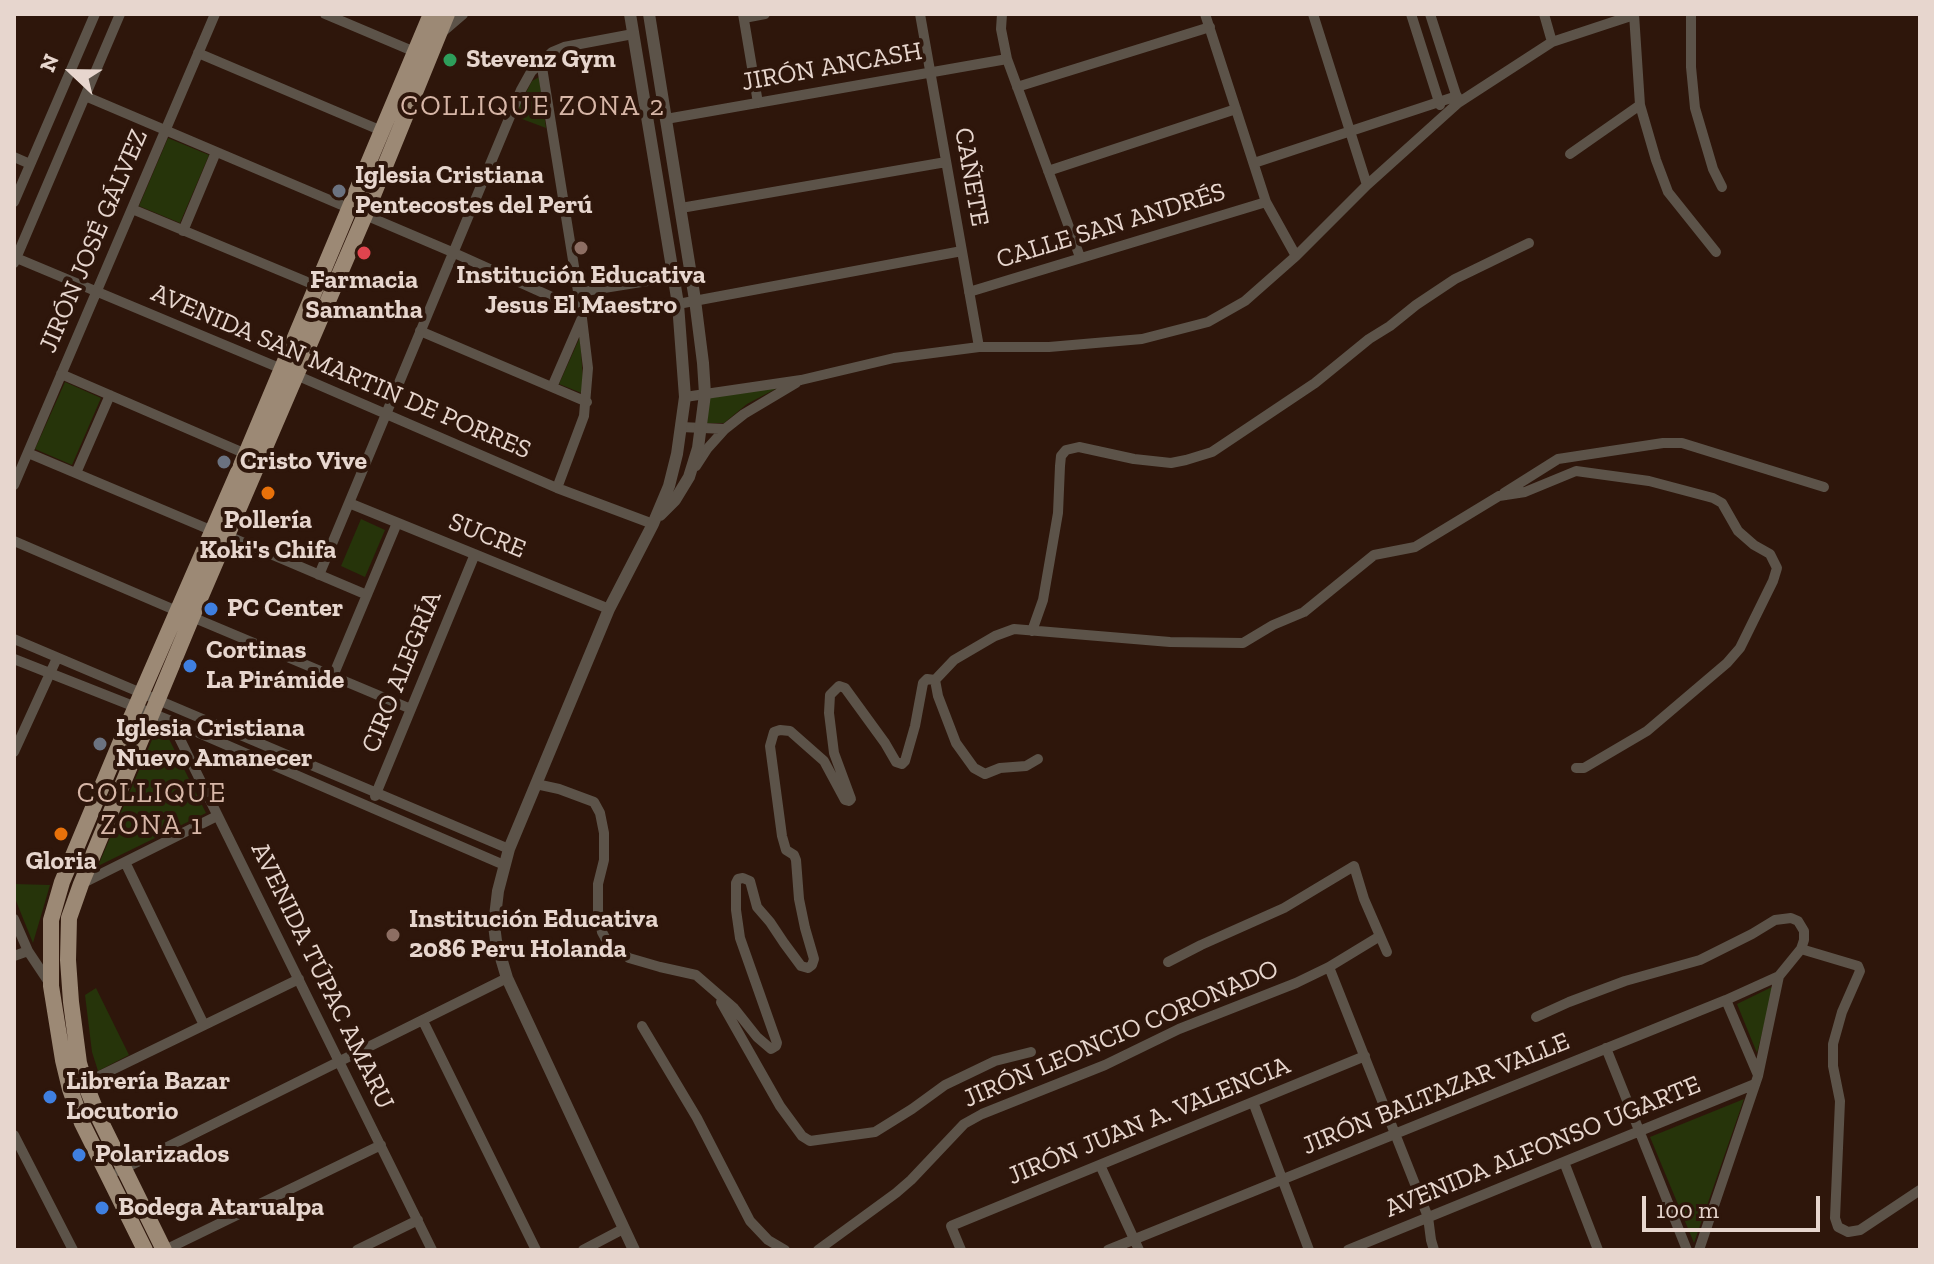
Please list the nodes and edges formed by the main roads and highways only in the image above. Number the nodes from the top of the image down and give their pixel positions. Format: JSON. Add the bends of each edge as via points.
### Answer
{"nodes":[{"id":1,"x":431,"y":14,"type":"edge"},
{"id":2,"x":447,"y":14,"type":"edge"},
{"id":3,"x":358,"y":212,"type":"junction"},
{"id":4,"x":289,"y":372,"type":"junction"},
{"id":5,"x":220,"y":534,"type":"junction"},
{"id":6,"x":185,"y":614,"type":"junction"},
{"id":7,"x":145,"y":1250,"type":"edge"},
{"id":8,"x":164,"y":1250,"type":"edge"}],
"edges":[{"from":1,"to":3,"type":"main road","via":[[382,131]]},
{"from":2,"to":3,"type":"main road"},
{"from":3,"to":4,"type":"main road"},
{"from":3,"to":4,"type":"main road","via":[[317,286]]},
{"from":4,"to":5,"type":"main road"},
{"from":4,"to":5,"type":"main road","via":[[246,454]]},
{"from":5,"to":6,"type":"main road"},
{"from":6,"to":7,"type":"main road","via":[[139,700],[51,920],[51,986],[70,1089]]},
{"from":6,"to":8,"type":"main road","via":[[156,707],[69,918],[74,1033],[85,1083]]}]}
